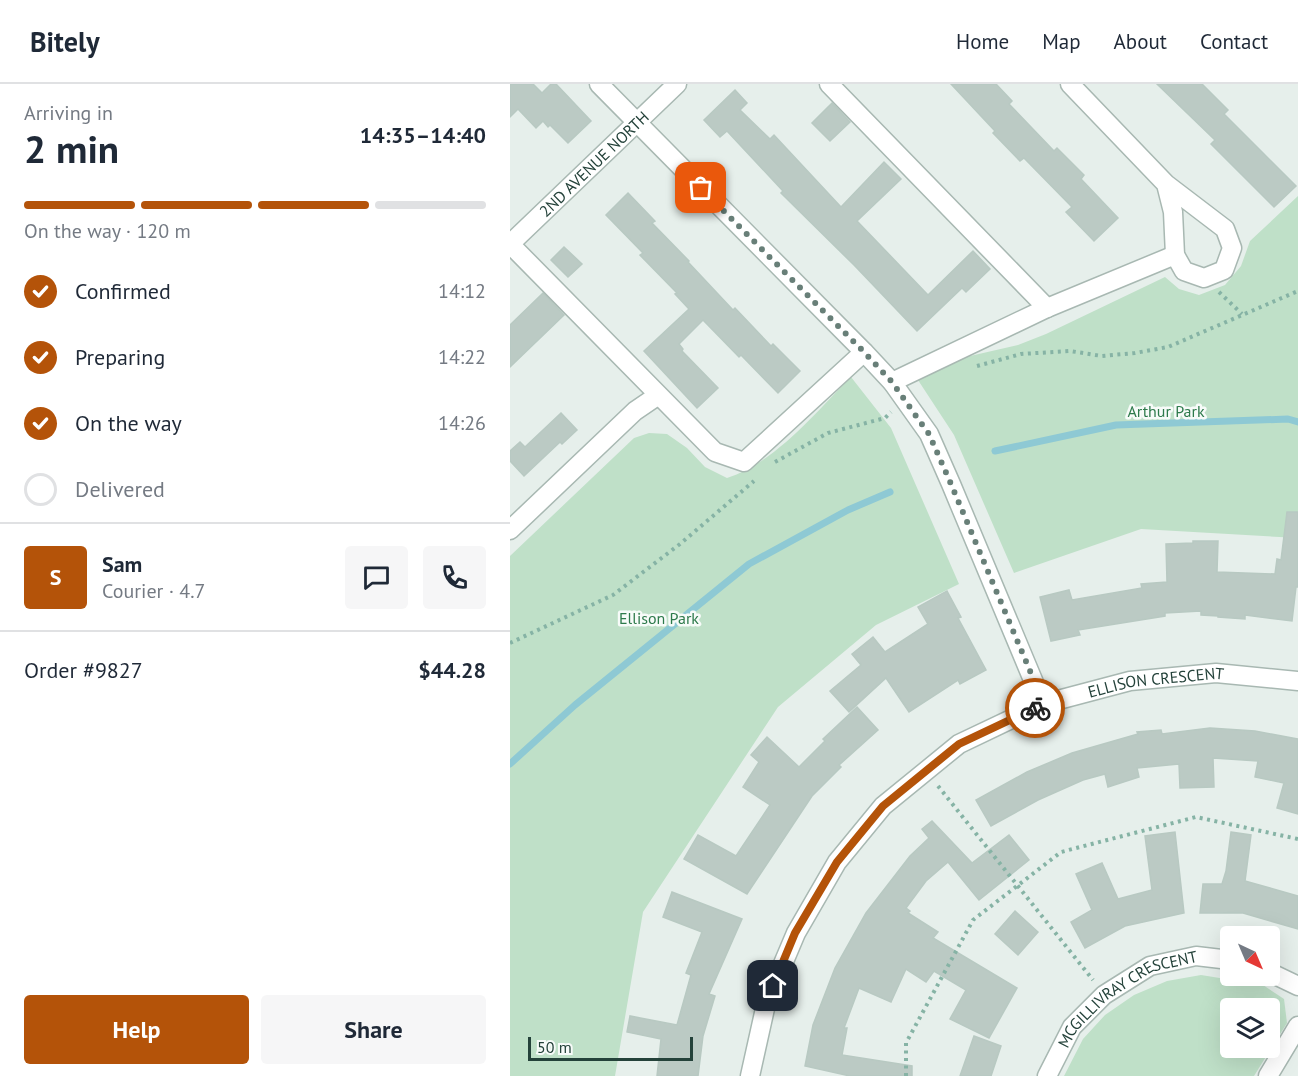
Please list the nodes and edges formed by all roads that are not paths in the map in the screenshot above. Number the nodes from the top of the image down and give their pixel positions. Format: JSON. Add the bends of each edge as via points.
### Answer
{"nodes":[{"id":1,"x":599,"y":84,"type":"edge"},
{"id":2,"x":677,"y":84,"type":"edge"},
{"id":3,"x":829,"y":84,"type":"edge"},
{"id":4,"x":1070,"y":84,"type":"edge"},
{"id":5,"x":636,"y":123,"type":"junction"},
{"id":6,"x":1166,"y":183,"type":"junction"},
{"id":7,"x":510,"y":244,"type":"edge"},
{"id":8,"x":1175,"y":255,"type":"junction"},
{"id":9,"x":1047,"y":308,"type":"junction"},
{"id":10,"x":864,"y":352,"type":"junction"},
{"id":11,"x":892,"y":382,"type":"junction"},
{"id":12,"x":657,"y":396,"type":"junction"},
{"id":13,"x":510,"y":530,"type":"edge"},
{"id":14,"x":1298,"y":681,"type":"edge"},
{"id":15,"x":1044,"y":704,"type":"junction"},
{"id":16,"x":1220,"y":959,"type":"edge"},
{"id":17,"x":1280,"y":977,"type":"edge"},
{"id":18,"x":1298,"y":986,"type":"edge"},
{"id":19,"x":1298,"y":1026,"type":"edge"},
{"id":20,"x":750,"y":1076,"type":"edge"},
{"id":21,"x":1047,"y":1076,"type":"edge"},
{"id":22,"x":1268,"y":1076,"type":"edge"}],
"edges":[{"from":1,"to":5,"type":"street"},
{"from":2,"to":5,"type":"street","name":"2ND AVENUE NORTH"},
{"from":3,"to":9,"type":"street"},
{"from":4,"to":6,"type":"street"},
{"from":5,"to":7,"type":"street","name":"2ND AVENUE NORTH"},
{"from":5,"to":10,"type":"street"},
{"from":6,"to":8,"type":"street","via":[[1173,212]]},
{"from":6,"to":8,"type":"street","via":[[1225,229],[1232,248],[1224,270],[1204,278],[1184,271]]},
{"from":7,"to":12,"type":"street"},
{"from":8,"to":9,"type":"street"},
{"from":9,"to":11,"type":"street"},
{"from":10,"to":11,"type":"street"},
{"from":10,"to":12,"type":"street","via":[[744,462],[715,452]]},
{"from":11,"to":15,"type":"street","via":[[929,434]]},
{"from":12,"to":13,"type":"street","via":[[635,411]]},
{"from":14,"to":15,"type":"street","name":"ELLISON CRESCENT","via":[[1216,674],[1130,681]]},
{"from":15,"to":20,"type":"street","name":"ELLISON CRESCENT","via":[[959,744],[883,806],[837,862],[795,933],[766,1004]]},
{"from":16,"to":21,"type":"street","name":"MCGILLIVRAY CRESCENT","via":[[1196,956],[1150,966],[1104,995],[1072,1027]]},
{"from":17,"to":18,"type":"street"},
{"from":19,"to":22,"type":"street"}]}
